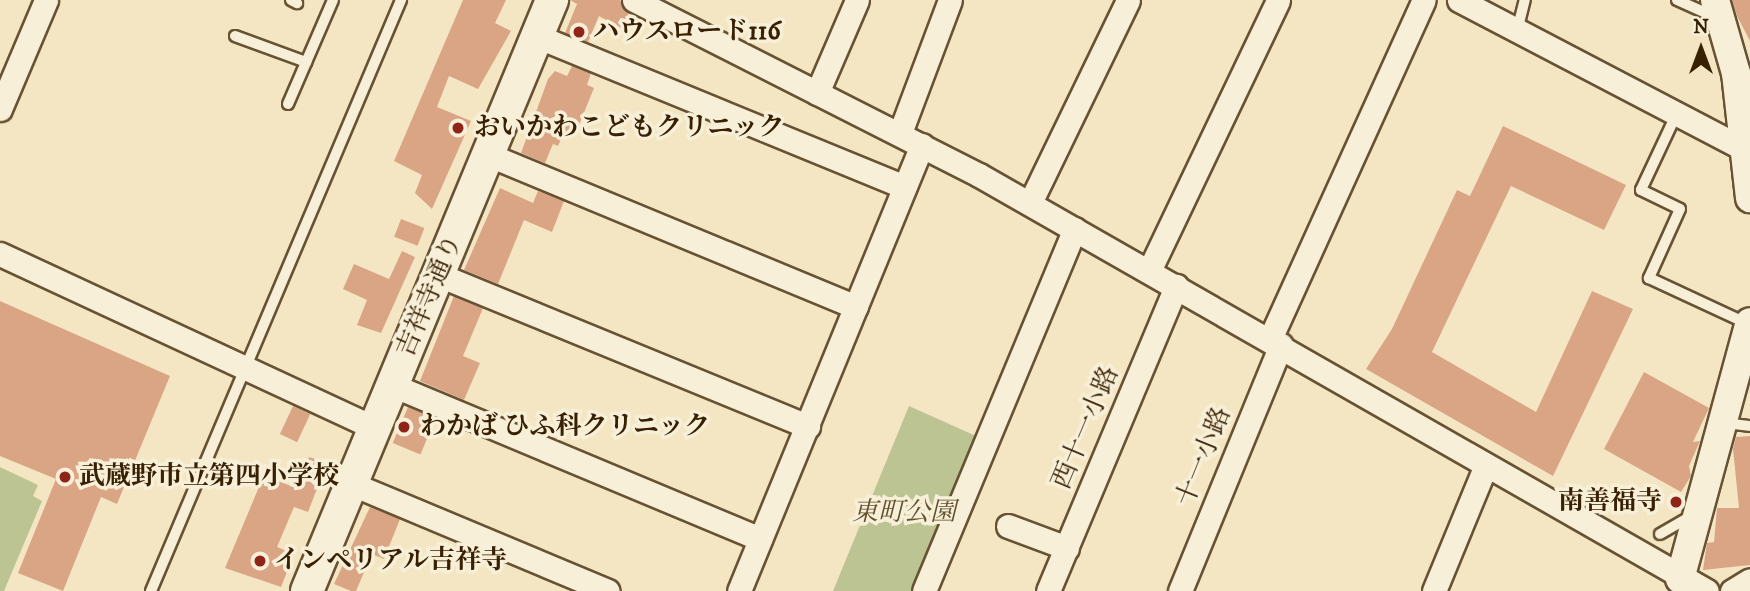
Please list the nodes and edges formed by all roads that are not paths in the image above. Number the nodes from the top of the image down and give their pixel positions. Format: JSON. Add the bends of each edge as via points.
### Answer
{"nodes":[{"id":1,"x":46,"y":0,"type":"edge"},
{"id":2,"x":333,"y":0,"type":"edge"},
{"id":3,"x":401,"y":0,"type":"edge"},
{"id":4,"x":552,"y":0,"type":"edge"},
{"id":5,"x":634,"y":0,"type":"edge"},
{"id":6,"x":857,"y":0,"type":"edge"},
{"id":7,"x":950,"y":0,"type":"edge"},
{"id":8,"x":1128,"y":0,"type":"edge"},
{"id":9,"x":1278,"y":0,"type":"edge"},
{"id":10,"x":1424,"y":0,"type":"edge"},
{"id":11,"x":1459,"y":0,"type":"edge"},
{"id":12,"x":1525,"y":0,"type":"edge"},
{"id":13,"x":1676,"y":0,"type":"edge"},
{"id":14,"x":1718,"y":10,"type":"edge"},
{"id":15,"x":1517,"y":31,"type":"junction"},
{"id":16,"x":235,"y":36,"type":"dead end"},
{"id":17,"x":539,"y":37,"type":"junction"},
{"id":18,"x":306,"y":62,"type":"junction"},
{"id":19,"x":817,"y":93,"type":"junction"},
{"id":20,"x":288,"y":104,"type":"dead end"},
{"id":21,"x":0,"y":109,"type":"edge"},
{"id":22,"x":1677,"y":113,"type":"junction"},
{"id":23,"x":900,"y":133,"type":"junction"},
{"id":24,"x":922,"y":145,"type":"junction"},
{"id":25,"x":1744,"y":149,"type":"junction"},
{"id":26,"x":489,"y":155,"type":"junction"},
{"id":27,"x":904,"y":187,"type":"junction"},
{"id":28,"x":1750,"y":198,"type":"edge"},
{"id":29,"x":1030,"y":203,"type":"junction"},
{"id":30,"x":1075,"y":229,"type":"junction"},
{"id":31,"x":0,"y":254,"type":"edge"},
{"id":32,"x":1149,"y":271,"type":"junction"},
{"id":33,"x":439,"y":275,"type":"junction"},
{"id":34,"x":1176,"y":286,"type":"junction"},
{"id":35,"x":856,"y":307,"type":"junction"},
{"id":36,"x":1750,"y":323,"type":"edge"},
{"id":37,"x":1275,"y":342,"type":"junction"},
{"id":38,"x":244,"y":365,"type":"junction"},
{"id":39,"x":392,"y":384,"type":"junction"},
{"id":40,"x":1737,"y":424,"type":"edge"},
{"id":41,"x":808,"y":426,"type":"junction"},
{"id":42,"x":374,"y":428,"type":"junction"},
{"id":43,"x":1486,"y":465,"type":"junction"},
{"id":44,"x":352,"y":484,"type":"junction"},
{"id":45,"x":1699,"y":512,"type":"junction"},
{"id":46,"x":1008,"y":526,"type":"dead end"},
{"id":47,"x":1660,"y":534,"type":"dead end"},
{"id":48,"x":760,"y":539,"type":"junction"},
{"id":49,"x":1067,"y":548,"type":"junction"},
{"id":50,"x":1750,"y":580,"type":"edge"},
{"id":51,"x":1677,"y":585,"type":"edge"},
{"id":52,"x":315,"y":588,"type":"edge"},
{"id":53,"x":150,"y":591,"type":"edge"},
{"id":54,"x":608,"y":591,"type":"edge"},
{"id":55,"x":739,"y":591,"type":"edge"},
{"id":56,"x":924,"y":591,"type":"edge"},
{"id":57,"x":1048,"y":591,"type":"edge"},
{"id":58,"x":1180,"y":591,"type":"edge"},
{"id":59,"x":1434,"y":591,"type":"edge"},
{"id":60,"x":1707,"y":591,"type":"edge"},
{"id":61,"x":1732,"y":591,"type":"edge"}],
"edges":[{"from":1,"to":21,"type":"street"},
{"from":2,"to":18,"type":"lane"},
{"from":3,"to":38,"type":"lane"},
{"from":4,"to":17,"type":"main road","name":"吉祥寺通り"},
{"from":5,"to":19,"type":"street"},
{"from":6,"to":19,"type":"street"},
{"from":7,"to":23,"type":"street"},
{"from":8,"to":29,"type":"street"},
{"from":9,"to":32,"type":"street"},
{"from":10,"to":37,"type":"street","name":"十一小路"},
{"from":11,"to":15,"type":"street"},
{"from":12,"to":15,"type":"lane"},
{"from":13,"to":14,"type":"lane"},
{"from":14,"to":25,"type":"street","via":[[1736,74]]},
{"from":15,"to":22,"type":"street"},
{"from":16,"to":18,"type":"lane"},
{"from":17,"to":26,"type":"main road","name":"吉祥寺通り"},
{"from":17,"to":27,"type":"street"},
{"from":18,"to":20,"type":"lane"},
{"from":19,"to":23,"type":"street"},
{"from":22,"to":25,"type":"street"},
{"from":22,"to":36,"type":"lane","via":[[1641,190],[1679,209],[1649,278]]},
{"from":23,"to":24,"type":"street"},
{"from":24,"to":27,"type":"street"},
{"from":24,"to":29,"type":"street"},
{"from":25,"to":28,"type":"street"},
{"from":26,"to":33,"type":"main road","name":"吉祥寺通り"},
{"from":26,"to":35,"type":"street"},
{"from":27,"to":35,"type":"street"},
{"from":29,"to":30,"type":"street"},
{"from":30,"to":32,"type":"street"},
{"from":30,"to":56,"type":"street"},
{"from":31,"to":38,"type":"street"},
{"from":32,"to":34,"type":"street"},
{"from":33,"to":39,"type":"main road","name":"吉祥寺通り"},
{"from":33,"to":41,"type":"street"},
{"from":34,"to":37,"type":"street"},
{"from":34,"to":49,"type":"street","name":"西十一小路"},
{"from":35,"to":41,"type":"street"},
{"from":36,"to":40,"type":"street"},
{"from":37,"to":43,"type":"street"},
{"from":37,"to":58,"type":"street","name":"十一小路"},
{"from":38,"to":42,"type":"street"},
{"from":38,"to":53,"type":"lane"},
{"from":39,"to":42,"type":"main road","name":"吉祥寺通り"},
{"from":39,"to":48,"type":"street"},
{"from":40,"to":45,"type":"street"},
{"from":41,"to":48,"type":"street"},
{"from":42,"to":44,"type":"main road","name":"吉祥寺通り"},
{"from":43,"to":51,"type":"street"},
{"from":43,"to":59,"type":"street"},
{"from":44,"to":52,"type":"main road","name":"吉祥寺通り"},
{"from":44,"to":54,"type":"street"},
{"from":45,"to":47,"type":"lane"},
{"from":45,"to":51,"type":"street"},
{"from":46,"to":49,"type":"street"},
{"from":48,"to":55,"type":"street"},
{"from":49,"to":57,"type":"street","name":"西十一小路"},
{"from":50,"to":61,"type":"street"},
{"from":51,"to":60,"type":"street"}]}
